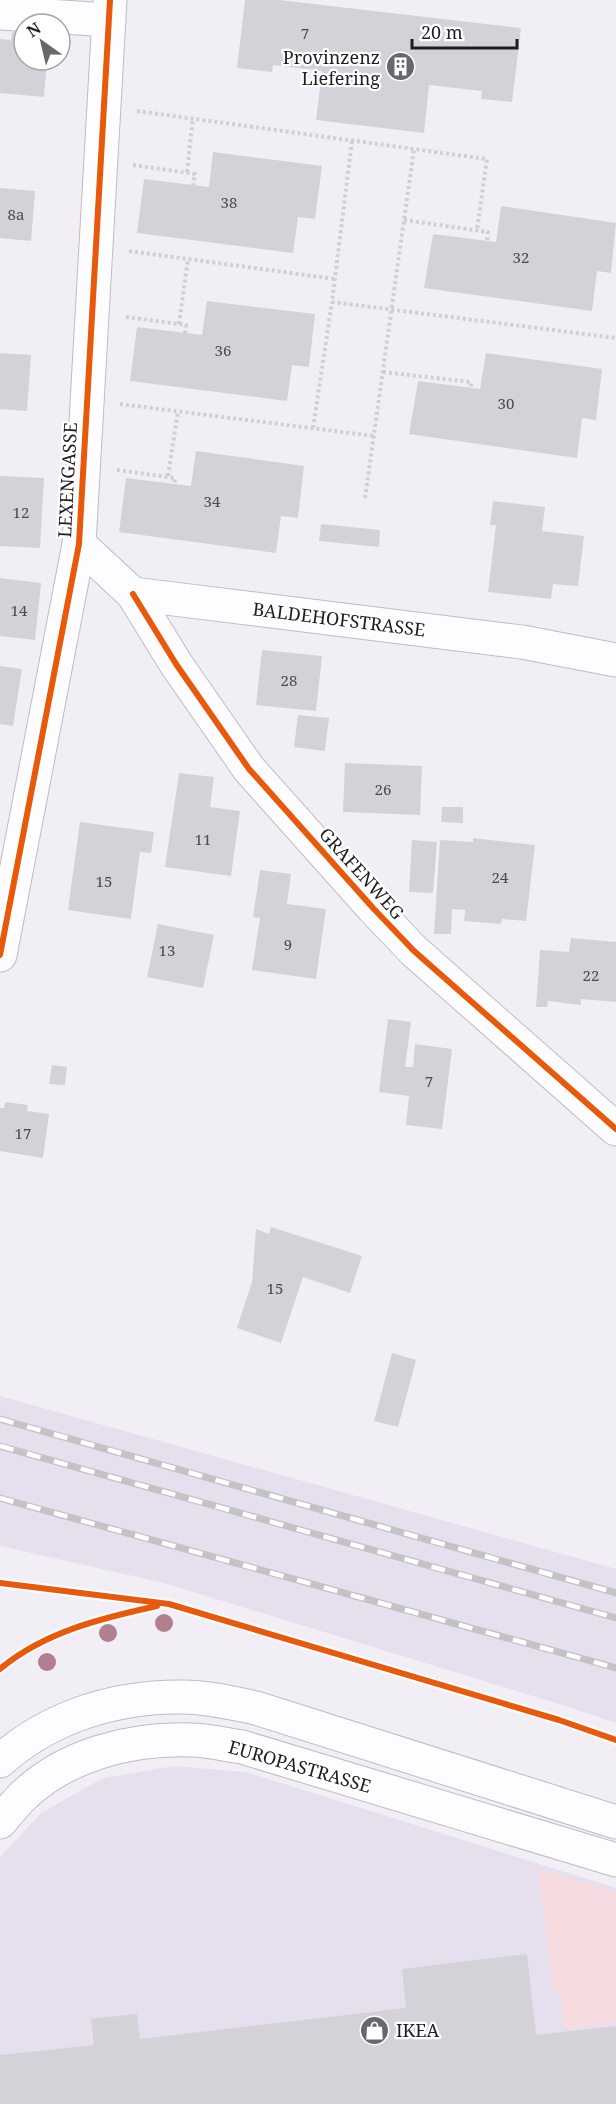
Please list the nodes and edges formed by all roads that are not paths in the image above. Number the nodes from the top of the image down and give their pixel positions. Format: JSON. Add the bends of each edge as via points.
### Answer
{"nodes":[{"id":1,"x":110,"y":10,"type":"edge"},
{"id":2,"x":0,"y":13,"type":"edge"},
{"id":3,"x":79,"y":544,"type":"junction"},
{"id":4,"x":133,"y":594,"type":"junction"},
{"id":5,"x":616,"y":660,"type":"edge"},
{"id":6,"x":0,"y":955,"type":"edge"},
{"id":7,"x":616,"y":1130,"type":"edge"},
{"id":8,"x":0,"y":1761,"type":"edge"},
{"id":9,"x":0,"y":1822,"type":"edge"},
{"id":10,"x":616,"y":1822,"type":"edge"},
{"id":11,"x":616,"y":1860,"type":"edge"}],
"edges":[{"from":1,"to":2,"type":"street","name":"LEXENGASSE"},
{"from":1,"to":3,"type":"street","name":"LEXENGASSE"},
{"from":3,"to":4,"type":"street"},
{"from":3,"to":6,"type":"street","name":"LEXENGASSE"},
{"from":4,"to":5,"type":"street","name":"BALDEHOFSTRASSE","via":[[522,642]]},
{"from":4,"to":7,"type":"street","name":"GRAFENWEG","via":[[249,769],[373,908],[414,951]]},
{"from":8,"to":10,"type":"street","via":[[36,1734],[101,1707],[173,1697],[214,1699],[256,1708]]},
{"from":9,"to":11,"type":"street","name":"EUROPASTRASSE","via":[[22,1796],[56,1772],[93,1754],[140,1742],[192,1740],[242,1747]]}]}
